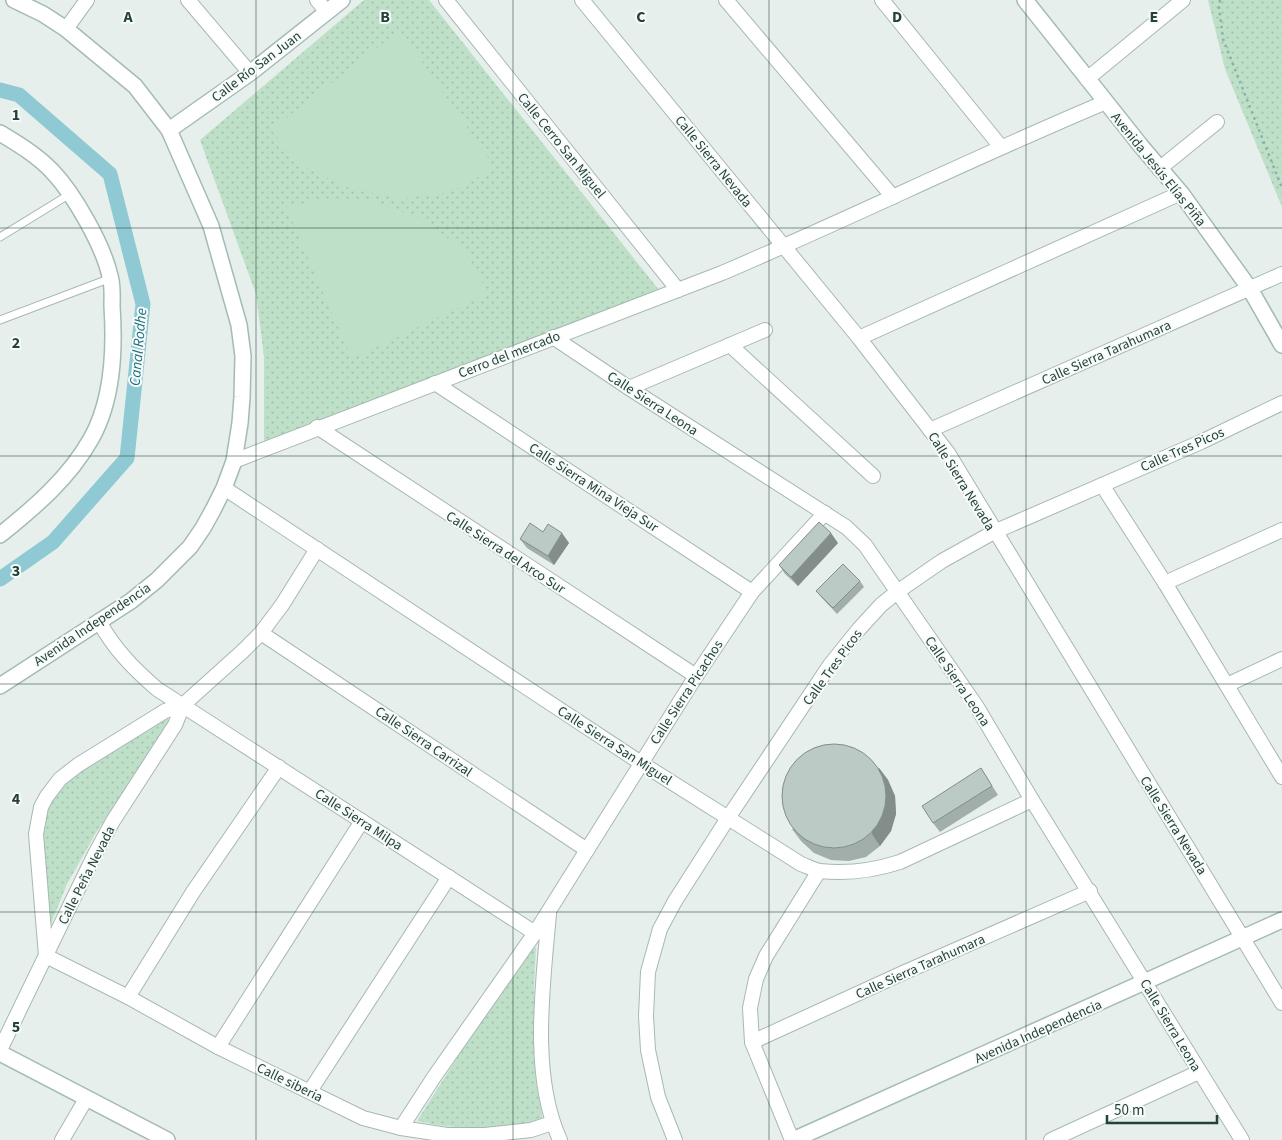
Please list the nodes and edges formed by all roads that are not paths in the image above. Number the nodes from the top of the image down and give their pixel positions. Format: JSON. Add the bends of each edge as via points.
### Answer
{"nodes":[{"id":1,"x":14,"y":0,"type":"edge"},
{"id":2,"x":87,"y":0,"type":"edge"},
{"id":3,"x":188,"y":0,"type":"edge"},
{"id":4,"x":317,"y":0,"type":"edge"},
{"id":5,"x":342,"y":0,"type":"edge"},
{"id":6,"x":446,"y":0,"type":"edge"},
{"id":7,"x":582,"y":0,"type":"edge"},
{"id":8,"x":726,"y":0,"type":"edge"},
{"id":9,"x":882,"y":0,"type":"edge"},
{"id":10,"x":1025,"y":0,"type":"edge"},
{"id":11,"x":1182,"y":0,"type":"edge"},
{"id":12,"x":327,"y":12,"type":"junction"},
{"id":13,"x":66,"y":30,"type":"junction"},
{"id":14,"x":250,"y":73,"type":"junction"},
{"id":15,"x":1087,"y":79,"type":"junction"},
{"id":16,"x":1106,"y":102,"type":"junction"},
{"id":17,"x":1217,"y":122,"type":"dead end"},
{"id":18,"x":169,"y":130,"type":"junction"},
{"id":19,"x":0,"y":133,"type":"edge"},
{"id":20,"x":1001,"y":147,"type":"junction"},
{"id":21,"x":1159,"y":169,"type":"junction"},
{"id":22,"x":1181,"y":193,"type":"junction"},
{"id":23,"x":70,"y":194,"type":"junction"},
{"id":24,"x":893,"y":197,"type":"junction"},
{"id":25,"x":0,"y":237,"type":"edge"},
{"id":26,"x":783,"y":247,"type":"junction"},
{"id":27,"x":1282,"y":274,"type":"edge"},
{"id":28,"x":111,"y":278,"type":"junction"},
{"id":29,"x":1250,"y":289,"type":"junction"},
{"id":30,"x":678,"y":290,"type":"junction"},
{"id":31,"x":0,"y":320,"type":"edge"},
{"id":32,"x":766,"y":330,"type":"dead end"},
{"id":33,"x":553,"y":337,"type":"junction"},
{"id":34,"x":859,"y":338,"type":"junction"},
{"id":35,"x":730,"y":345,"type":"junction"},
{"id":36,"x":1282,"y":345,"type":"edge"},
{"id":37,"x":435,"y":383,"type":"junction"},
{"id":38,"x":629,"y":388,"type":"junction"},
{"id":39,"x":1282,"y":404,"type":"edge"},
{"id":40,"x":317,"y":428,"type":"junction"},
{"id":41,"x":930,"y":430,"type":"junction"},
{"id":42,"x":234,"y":461,"type":"junction"},
{"id":43,"x":873,"y":476,"type":"dead end"},
{"id":44,"x":1102,"y":484,"type":"junction"},
{"id":45,"x":224,"y":488,"type":"junction"},
{"id":46,"x":825,"y":513,"type":"junction"},
{"id":47,"x":1282,"y":530,"type":"edge"},
{"id":48,"x":994,"y":532,"type":"junction"},
{"id":49,"x":0,"y":534,"type":"edge"},
{"id":50,"x":317,"y":549,"type":"junction"},
{"id":51,"x":1165,"y":583,"type":"junction"},
{"id":52,"x":752,"y":592,"type":"junction"},
{"id":53,"x":896,"y":592,"type":"junction"},
{"id":54,"x":99,"y":621,"type":"junction"},
{"id":55,"x":261,"y":633,"type":"junction"},
{"id":56,"x":1282,"y":660,"type":"edge"},
{"id":57,"x":696,"y":676,"type":"junction"},
{"id":58,"x":1227,"y":685,"type":"junction"},
{"id":59,"x":0,"y":686,"type":"edge"},
{"id":60,"x":183,"y":705,"type":"junction"},
{"id":61,"x":641,"y":763,"type":"junction"},
{"id":62,"x":279,"y":767,"type":"junction"},
{"id":63,"x":1282,"y":778,"type":"edge"},
{"id":64,"x":1032,"y":800,"type":"junction"},
{"id":65,"x":728,"y":818,"type":"junction"},
{"id":66,"x":362,"y":821,"type":"junction"},
{"id":67,"x":587,"y":850,"type":"junction"},
{"id":68,"x":819,"y":871,"type":"junction"},
{"id":69,"x":450,"y":877,"type":"junction"},
{"id":70,"x":1090,"y":891,"type":"junction"},
{"id":71,"x":549,"y":910,"type":"junction"},
{"id":72,"x":1282,"y":920,"type":"edge"},
{"id":73,"x":535,"y":933,"type":"junction"},
{"id":74,"x":1243,"y":938,"type":"junction"},
{"id":75,"x":46,"y":956,"type":"junction"},
{"id":76,"x":1146,"y":982,"type":"junction"},
{"id":77,"x":128,"y":997,"type":"junction"},
{"id":78,"x":1282,"y":1004,"type":"edge"},
{"id":79,"x":752,"y":1042,"type":"junction"},
{"id":80,"x":218,"y":1047,"type":"junction"},
{"id":81,"x":0,"y":1052,"type":"edge"},
{"id":82,"x":1199,"y":1072,"type":"junction"},
{"id":83,"x":310,"y":1091,"type":"junction"},
{"id":84,"x":86,"y":1099,"type":"junction"},
{"id":85,"x":552,"y":1122,"type":"junction"},
{"id":86,"x":401,"y":1128,"type":"junction"},
{"id":87,"x":62,"y":1140,"type":"edge"},
{"id":88,"x":166,"y":1140,"type":"edge"},
{"id":89,"x":560,"y":1140,"type":"edge"},
{"id":90,"x":675,"y":1140,"type":"edge"},
{"id":91,"x":792,"y":1140,"type":"edge"},
{"id":92,"x":1051,"y":1140,"type":"edge"},
{"id":93,"x":1242,"y":1140,"type":"edge"}],
"edges":[{"from":1,"to":13,"type":"street","name":"Avenida Independencia"},
{"from":2,"to":13,"type":"street"},
{"from":3,"to":14,"type":"street"},
{"from":4,"to":12,"type":"street"},
{"from":5,"to":12,"type":"street","name":"Calle Río San Juan"},
{"from":6,"to":30,"type":"street","name":"Calle Cerro San Miguel"},
{"from":7,"to":26,"type":"street","name":"Calle Sierra Nevada"},
{"from":8,"to":24,"type":"street"},
{"from":9,"to":20,"type":"street"},
{"from":10,"to":15,"type":"street","name":"Avenida Jesús Elías Piña"},
{"from":11,"to":15,"type":"street"},
{"from":12,"to":14,"type":"street","name":"Calle Río San Juan"},
{"from":13,"to":18,"type":"street","name":"Avenida Independencia","via":[[135,86]]},
{"from":14,"to":18,"type":"street","name":"Calle Río San Juan"},
{"from":15,"to":16,"type":"street","name":"Avenida Jesús Elías Piña"},
{"from":16,"to":20,"type":"street","name":"Cerro del mercado"},
{"from":16,"to":21,"type":"street","name":"Avenida Jesús Elías Piña"},
{"from":17,"to":21,"type":"street"},
{"from":18,"to":42,"type":"street","name":"Avenida Independencia","via":[[211,226],[239,325],[243,356],[242,397]]},
{"from":19,"to":23,"type":"street","via":[[40,159]]},
{"from":20,"to":24,"type":"street","name":"Cerro del mercado"},
{"from":21,"to":22,"type":"street","name":"Avenida Jesús Elías Piña"},
{"from":22,"to":29,"type":"street","name":"Avenida Jesús Elías Piña"},
{"from":22,"to":34,"type":"street"},
{"from":23,"to":25,"type":"lane"},
{"from":23,"to":28,"type":"street","via":[[101,246]]},
{"from":24,"to":26,"type":"street","name":"Cerro del mercado"},
{"from":26,"to":30,"type":"street","name":"Cerro del mercado"},
{"from":26,"to":34,"type":"street","name":"Calle Sierra Nevada"},
{"from":27,"to":29,"type":"street","name":"Calle Sierra Tarahumara"},
{"from":28,"to":31,"type":"lane"},
{"from":28,"to":49,"type":"street","via":[[114,343],[103,414],[77,463],[51,492]]},
{"from":29,"to":36,"type":"street","name":"Avenida Jesús Elías Piña"},
{"from":29,"to":41,"type":"street","name":"Calle Sierra Tarahumara"},
{"from":30,"to":33,"type":"street","name":"Cerro del mercado"},
{"from":32,"to":35,"type":"street"},
{"from":33,"to":37,"type":"street","name":"Cerro del mercado"},
{"from":33,"to":38,"type":"street","name":"Calle Sierra Leona"},
{"from":34,"to":41,"type":"street","name":"Calle Sierra Nevada"},
{"from":35,"to":38,"type":"street"},
{"from":35,"to":43,"type":"street"},
{"from":37,"to":40,"type":"street","name":"Cerro del mercado"},
{"from":37,"to":52,"type":"street","name":"Calle Sierra Mina Vieja Sur"},
{"from":38,"to":46,"type":"street","name":"Calle Sierra Leona"},
{"from":39,"to":44,"type":"street","name":"Calle Tres Picos"},
{"from":40,"to":42,"type":"street","name":"Cerro del mercado"},
{"from":40,"to":57,"type":"street","name":"Calle Sierra del Arco Sur"},
{"from":41,"to":48,"type":"street","name":"Calle Sierra Nevada","via":[[948,453]]},
{"from":42,"to":45,"type":"street","name":"Avenida Independencia"},
{"from":44,"to":48,"type":"street","name":"Calle Tres Picos"},
{"from":44,"to":51,"type":"street"},
{"from":45,"to":50,"type":"street","name":"Calle Sierra San Miguel"},
{"from":45,"to":54,"type":"street","name":"Avenida Independencia","via":[[203,528],[176,563],[131,601]]},
{"from":46,"to":52,"type":"street","name":"Calle Sierra Picachos"},
{"from":46,"to":53,"type":"street","name":"Calle Sierra Leona","via":[[865,545]]},
{"from":47,"to":51,"type":"street"},
{"from":48,"to":53,"type":"street","name":"Calle Tres Picos"},
{"from":48,"to":74,"type":"street","name":"Calle Sierra Nevada"},
{"from":50,"to":55,"type":"street"},
{"from":50,"to":61,"type":"street","name":"Calle Sierra San Miguel"},
{"from":51,"to":58,"type":"street"},
{"from":52,"to":57,"type":"street","name":"Calle Sierra Picachos"},
{"from":53,"to":64,"type":"street","name":"Calle Sierra Leona","via":[[977,707]]},
{"from":53,"to":65,"type":"street","name":"Calle Tres Picos","via":[[859,629],[830,666]]},
{"from":54,"to":59,"type":"street","name":"Avenida Independencia"},
{"from":54,"to":60,"type":"street","name":"Calle Sierra Milpa","via":[[108,638],[132,667],[157,689]]},
{"from":55,"to":60,"type":"street"},
{"from":55,"to":67,"type":"street","name":"Calle Sierra Carrizal"},
{"from":56,"to":58,"type":"street"},
{"from":57,"to":61,"type":"street","name":"Calle Sierra Picachos"},
{"from":58,"to":63,"type":"street"},
{"from":60,"to":62,"type":"street","name":"Calle Sierra Milpa"},
{"from":60,"to":75,"type":"street","name":"Calle Peña Nevada","via":[[176,725],[113,821]]},
{"from":60,"to":75,"type":"street","via":[[165,711],[78,765],[60,779],[41,807],[36,834]]},
{"from":61,"to":65,"type":"street","name":"Calle Sierra San Miguel"},
{"from":61,"to":67,"type":"street","name":"Calle Sierra Picachos"},
{"from":62,"to":66,"type":"street","name":"Calle Sierra Milpa"},
{"from":62,"to":77,"type":"street"},
{"from":64,"to":68,"type":"street","name":"Calle Sierra San Miguel","via":[[900,862],[881,868]]},
{"from":64,"to":70,"type":"street","name":"Calle Sierra Leona"},
{"from":65,"to":68,"type":"street","name":"Calle Sierra San Miguel","via":[[788,857]]},
{"from":65,"to":90,"type":"street","name":"Calle Tres Picos","via":[[660,929],[648,972],[648,1050],[658,1098]]},
{"from":66,"to":69,"type":"street","name":"Calle Sierra Milpa"},
{"from":66,"to":80,"type":"street"},
{"from":67,"to":71,"type":"street","name":"Calle Sierra Picachos"},
{"from":68,"to":79,"type":"street","via":[[766,956],[756,979],[750,1008]]},
{"from":69,"to":73,"type":"street","name":"Calle Sierra Milpa"},
{"from":69,"to":83,"type":"street"},
{"from":70,"to":76,"type":"street","name":"Calle Sierra Leona"},
{"from":70,"to":79,"type":"street","name":"Calle Sierra Tarahumara"},
{"from":71,"to":73,"type":"street","name":"Calle Sierra Picachos"},
{"from":71,"to":85,"type":"street","name":"Calle Sierra Picachos","via":[[541,1030]]},
{"from":72,"to":74,"type":"street","name":"Avenida Independencia"},
{"from":73,"to":86,"type":"street","name":"Calle Sierra Picachos"},
{"from":74,"to":76,"type":"street","name":"Avenida Independencia"},
{"from":74,"to":78,"type":"street","name":"Calle Sierra Nevada"},
{"from":75,"to":77,"type":"street","name":"Calle siberia"},
{"from":75,"to":81,"type":"street","name":"Calle Peña Nevada"},
{"from":76,"to":82,"type":"street","name":"Calle Sierra Leona"},
{"from":76,"to":91,"type":"street","name":"Avenida Independencia"},
{"from":77,"to":80,"type":"street","name":"Calle siberia"},
{"from":79,"to":91,"type":"street"},
{"from":80,"to":83,"type":"street","name":"Calle siberia"},
{"from":81,"to":84,"type":"street"},
{"from":82,"to":92,"type":"street"},
{"from":82,"to":93,"type":"street","name":"Calle Sierra Leona"},
{"from":83,"to":86,"type":"street","name":"Calle siberia","via":[[363,1118]]},
{"from":84,"to":87,"type":"street"},
{"from":84,"to":88,"type":"street"},
{"from":85,"to":86,"type":"street","name":"Calle siberia","via":[[531,1130],[485,1135],[447,1135]]},
{"from":85,"to":89,"type":"street","name":"Calle Sierra Picachos"}]}
